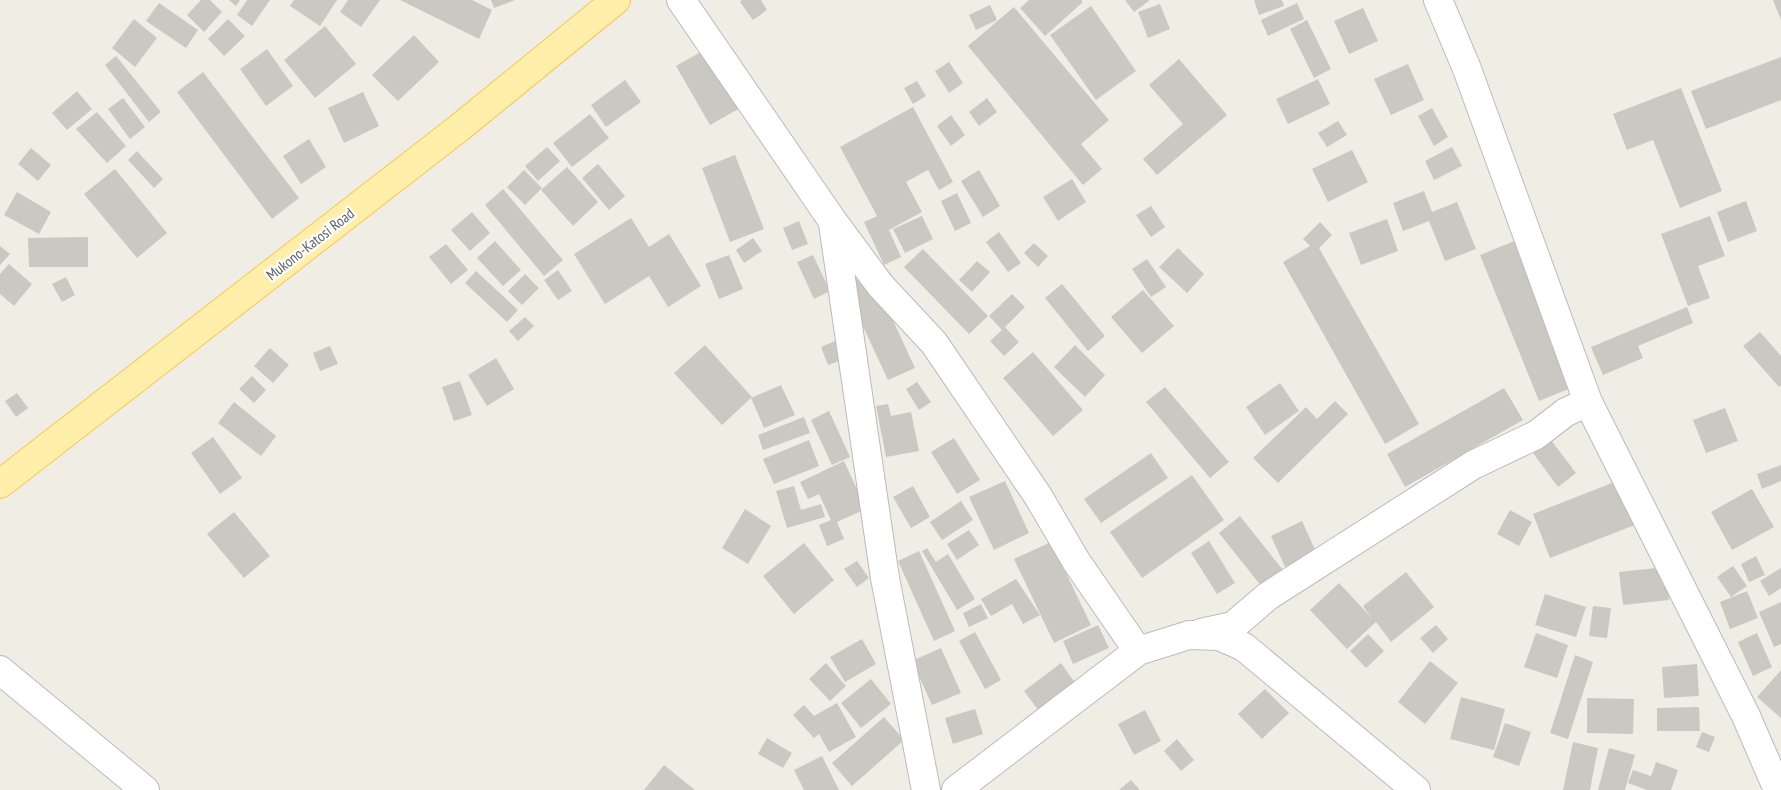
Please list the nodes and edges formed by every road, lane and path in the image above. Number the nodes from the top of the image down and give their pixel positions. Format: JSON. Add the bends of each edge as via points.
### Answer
{"nodes":[{"id":1,"x":616,"y":0,"type":"edge"},
{"id":2,"x":681,"y":0,"type":"edge"},
{"id":3,"x":1438,"y":0,"type":"edge"},
{"id":4,"x":832,"y":220,"type":"junction"},
{"id":5,"x":1588,"y":402,"type":"junction"},
{"id":6,"x":0,"y":484,"type":"edge"},
{"id":7,"x":1190,"y":635,"type":"junction"},
{"id":8,"x":1138,"y":651,"type":"junction"},
{"id":9,"x":0,"y":670,"type":"edge"},
{"id":10,"x":145,"y":790,"type":"edge"},
{"id":11,"x":926,"y":790,"type":"edge"},
{"id":12,"x":956,"y":790,"type":"edge"},
{"id":13,"x":1416,"y":790,"type":"edge"},
{"id":14,"x":1778,"y":790,"type":"edge"}],
"edges":[{"from":1,"to":6,"type":"main road","name":"Mukono-Katosi Road","via":[[459,128]]},
{"from":2,"to":4,"type":"street"},
{"from":3,"to":5,"type":"street","via":[[1467,69]]},
{"from":4,"to":8,"type":"street","via":[[880,285],[934,343]]},
{"from":4,"to":11,"type":"street","via":[[885,578]]},
{"from":5,"to":7,"type":"street","via":[[1566,412],[1536,435],[1473,465],[1268,596],[1233,626]]},
{"from":5,"to":14,"type":"street","via":[[1746,716]]},
{"from":7,"to":8,"type":"street"},
{"from":7,"to":13,"type":"street","via":[[1219,636],[1244,647]]},
{"from":8,"to":12,"type":"street"},
{"from":9,"to":10,"type":"street"}]}
